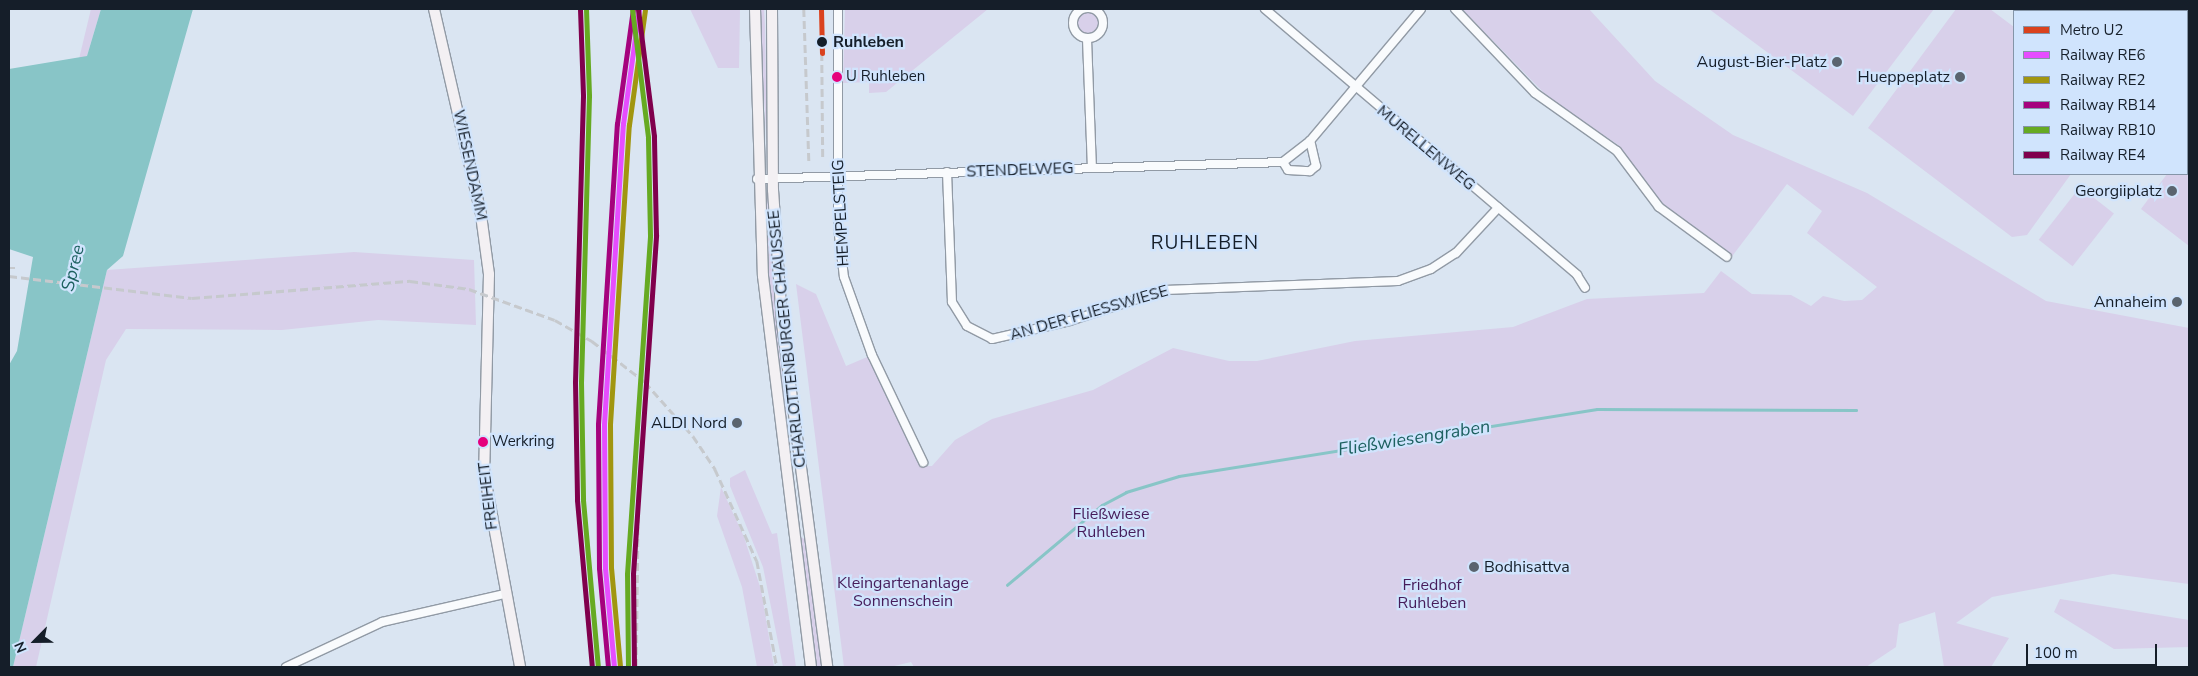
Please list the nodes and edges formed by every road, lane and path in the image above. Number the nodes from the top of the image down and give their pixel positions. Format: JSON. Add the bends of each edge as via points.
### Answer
{"nodes":[{"id":1,"x":434,"y":9,"type":"edge"},
{"id":2,"x":755,"y":9,"type":"edge"},
{"id":3,"x":772,"y":9,"type":"edge"},
{"id":4,"x":838,"y":9,"type":"edge"},
{"id":5,"x":1265,"y":9,"type":"edge"},
{"id":6,"x":1421,"y":9,"type":"edge"},
{"id":7,"x":1455,"y":9,"type":"edge"},
{"id":8,"x":1087,"y":39,"type":"junction"},
{"id":9,"x":1354,"y":87,"type":"junction"},
{"id":10,"x":1310,"y":141,"type":"junction"},
{"id":11,"x":1283,"y":162,"type":"junction"},
{"id":12,"x":1092,"y":168,"type":"junction"},
{"id":13,"x":947,"y":172,"type":"junction"},
{"id":14,"x":838,"y":175,"type":"junction"},
{"id":15,"x":773,"y":177,"type":"junction"},
{"id":16,"x":757,"y":179,"type":"junction"},
{"id":17,"x":1498,"y":208,"type":"junction"},
{"id":18,"x":1727,"y":257,"type":"dead end"},
{"id":19,"x":1584,"y":288,"type":"dead end"},
{"id":20,"x":488,"y":323,"type":"joint"},
{"id":21,"x":923,"y":462,"type":"dead end"},
{"id":22,"x":504,"y":594,"type":"junction"},
{"id":23,"x":286,"y":667,"type":"edge"},
{"id":24,"x":520,"y":667,"type":"edge"},
{"id":25,"x":811,"y":667,"type":"edge"},
{"id":26,"x":827,"y":667,"type":"edge"}],
"edges":[{"from":1,"to":20,"type":"main road","name":"WIESENDAMM","via":[[482,215],[489,274]]},
{"from":2,"to":16,"type":"main road","name":"CHARLOTTENBURGER CHAUSSEE"},
{"from":3,"to":15,"type":"main road","name":"CHARLOTTENBURGER CHAUSSEE"},
{"from":4,"to":14,"type":"street","name":"HEMPELSTEIG"},
{"from":5,"to":9,"type":"street","name":"MURELLENWEG"},
{"from":6,"to":9,"type":"street"},
{"from":7,"to":18,"type":"street","via":[[1535,92],[1617,151],[1659,207]]},
{"from":8,"to":8,"type":"street","via":[[1103,28],[1103,17],[1095,10],[1079,11],[1071,21],[1075,32]]},
{"from":8,"to":12,"type":"street"},
{"from":9,"to":10,"type":"street"},
{"from":9,"to":17,"type":"street","name":"MURELLENWEG"},
{"from":10,"to":11,"type":"street"},
{"from":10,"to":11,"type":"street","name":"STENDELWEG","via":[[1316,166],[1310,170],[1288,170]]},
{"from":11,"to":12,"type":"street","name":"STENDELWEG"},
{"from":12,"to":13,"type":"street","name":"STENDELWEG"},
{"from":13,"to":14,"type":"street","name":"STENDELWEG"},
{"from":13,"to":17,"type":"street","name":"AN DER FLIESSWIESE","via":[[952,302],[967,326],[992,339],[1070,322],[1165,290],[1398,281],[1431,269],[1456,253]]},
{"from":14,"to":15,"type":"street","name":"STENDELWEG"},
{"from":14,"to":21,"type":"street","name":"HEMPELSTEIG","via":[[841,256],[854,310]]},
{"from":15,"to":16,"type":"street","name":"STENDELWEG"},
{"from":15,"to":26,"type":"main road","name":"CHARLOTTENBURGER CHAUSSEE","via":[[786,360]]},
{"from":16,"to":25,"type":"main road","name":"CHARLOTTENBURGER CHAUSSEE","via":[[770,363]]},
{"from":17,"to":19,"type":"street","name":"MURELLENWEG","via":[[1577,275]]},
{"from":20,"to":22,"type":"main road","name":"FREIHEIT","via":[[484,472]]},
{"from":22,"to":23,"type":"street","via":[[382,622]]},
{"from":22,"to":24,"type":"main road","name":"FREIHEIT"}]}
